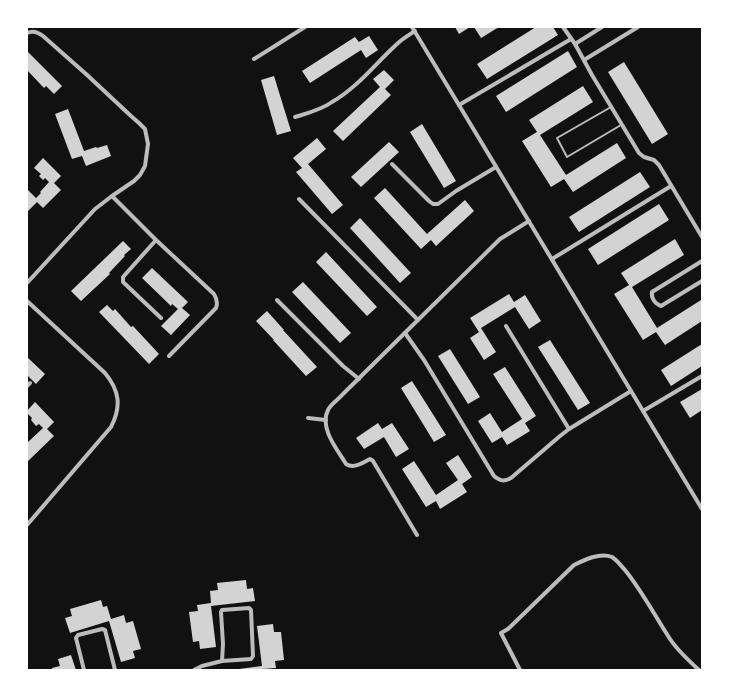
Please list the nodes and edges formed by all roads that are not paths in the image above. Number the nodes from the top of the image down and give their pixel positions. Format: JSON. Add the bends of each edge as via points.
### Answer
{"nodes":[{"id":1,"x":305,"y":27,"type":"edge"},
{"id":2,"x":563,"y":27,"type":"edge"},
{"id":3,"x":602,"y":27,"type":"edge"},
{"id":4,"x":638,"y":27,"type":"edge"},
{"id":5,"x":413,"y":29,"type":"edge"},
{"id":6,"x":27,"y":33,"type":"edge"},
{"id":7,"x":571,"y":39,"type":"junction"},
{"id":8,"x":575,"y":44,"type":"junction"},
{"id":9,"x":254,"y":59,"type":"dead end"},
{"id":10,"x":584,"y":60,"type":"junction"},
{"id":11,"x":459,"y":105,"type":"junction"},
{"id":12,"x":611,"y":107,"type":"junction"},
{"id":13,"x":295,"y":117,"type":"dead end"},
{"id":14,"x":622,"y":125,"type":"junction"},
{"id":15,"x":392,"y":164,"type":"dead end"},
{"id":16,"x":496,"y":167,"type":"junction"},
{"id":17,"x":671,"y":186,"type":"junction"},
{"id":18,"x":112,"y":196,"type":"junction"},
{"id":19,"x":299,"y":199,"type":"dead end"},
{"id":20,"x":529,"y":221,"type":"junction"},
{"id":21,"x":702,"y":237,"type":"edge"},
{"id":22,"x":156,"y":240,"type":"junction"},
{"id":23,"x":552,"y":259,"type":"junction"},
{"id":24,"x":702,"y":261,"type":"edge"},
{"id":25,"x":702,"y":281,"type":"edge"},
{"id":26,"x":27,"y":283,"type":"edge"},
{"id":27,"x":277,"y":300,"type":"dead end"},
{"id":28,"x":27,"y":301,"type":"edge"},
{"id":29,"x":161,"y":318,"type":"dead end"},
{"id":30,"x":418,"y":320,"type":"junction"},
{"id":31,"x":506,"y":326,"type":"dead end"},
{"id":32,"x":405,"y":333,"type":"junction"},
{"id":33,"x":170,"y":356,"type":"dead end"},
{"id":34,"x":702,"y":376,"type":"edge"},
{"id":35,"x":358,"y":379,"type":"junction"},
{"id":36,"x":632,"y":391,"type":"junction"},
{"id":37,"x":643,"y":411,"type":"junction"},
{"id":38,"x":308,"y":418,"type":"dead end"},
{"id":39,"x":326,"y":420,"type":"junction"},
{"id":40,"x":569,"y":429,"type":"junction"},
{"id":41,"x":702,"y":509,"type":"edge"},
{"id":42,"x":27,"y":525,"type":"edge"},
{"id":43,"x":417,"y":535,"type":"dead end"},
{"id":44,"x":222,"y":661,"type":"junction"},
{"id":45,"x":84,"y":670,"type":"edge"},
{"id":46,"x":115,"y":670,"type":"edge"},
{"id":47,"x":194,"y":670,"type":"edge"},
{"id":48,"x":520,"y":670,"type":"edge"},
{"id":49,"x":699,"y":670,"type":"edge"}],
"edges":[{"from":1,"to":9,"type":"street"},
{"from":2,"to":7,"type":"street"},
{"from":3,"to":8,"type":"street"},
{"from":4,"to":10,"type":"street"},
{"from":5,"to":11,"type":"street"},
{"from":5,"to":13,"type":"street","via":[[363,79],[344,94],[324,107]]},
{"from":6,"to":18,"type":"street","via":[[38,32],[43,36],[145,129],[148,144],[145,166],[134,181]]},
{"from":7,"to":8,"type":"street"},
{"from":7,"to":11,"type":"street"},
{"from":8,"to":10,"type":"street"},
{"from":10,"to":12,"type":"street"},
{"from":11,"to":16,"type":"street"},
{"from":12,"to":14,"type":"street"},
{"from":12,"to":14,"type":"lane","via":[[557,138],[567,157]]},
{"from":14,"to":17,"type":"street","via":[[639,152],[644,157],[654,160]]},
{"from":15,"to":16,"type":"street","via":[[433,204],[438,204]]},
{"from":16,"to":20,"type":"street"},
{"from":17,"to":21,"type":"street"},
{"from":17,"to":23,"type":"street"},
{"from":18,"to":22,"type":"street"},
{"from":18,"to":26,"type":"street","via":[[95,209]]},
{"from":19,"to":30,"type":"street"},
{"from":20,"to":23,"type":"street"},
{"from":20,"to":30,"type":"street","via":[[500,239]]},
{"from":22,"to":29,"type":"street","via":[[123,277],[123,282]]},
{"from":22,"to":33,"type":"street","via":[[214,294],[217,301],[216,308]]},
{"from":23,"to":36,"type":"street"},
{"from":24,"to":25,"type":"street","via":[[652,292],[652,296],[657,305],[661,306]]},
{"from":27,"to":35,"type":"street"},
{"from":28,"to":42,"type":"street","via":[[105,372],[114,384],[118,405],[111,427]]},
{"from":30,"to":32,"type":"street"},
{"from":31,"to":40,"type":"street"},
{"from":32,"to":35,"type":"street"},
{"from":32,"to":40,"type":"street","via":[[498,480],[511,478]]},
{"from":34,"to":37,"type":"street"},
{"from":35,"to":39,"type":"street","via":[[327,411]]},
{"from":36,"to":37,"type":"street"},
{"from":36,"to":40,"type":"street"},
{"from":37,"to":41,"type":"street"},
{"from":38,"to":39,"type":"street"},
{"from":39,"to":43,"type":"street","via":[[327,433],[346,464],[355,466],[370,459],[373,461]]},
{"from":44,"to":44,"type":"street","via":[[220,612],[249,608],[253,656],[251,659]]},
{"from":44,"to":47,"type":"street"},
{"from":45,"to":46,"type":"street","via":[[76,638],[78,635],[102,629],[105,630]]},
{"from":48,"to":49,"type":"street","via":[[501,633],[574,565],[600,556],[611,557],[621,565],[671,640],[683,656]]}]}
